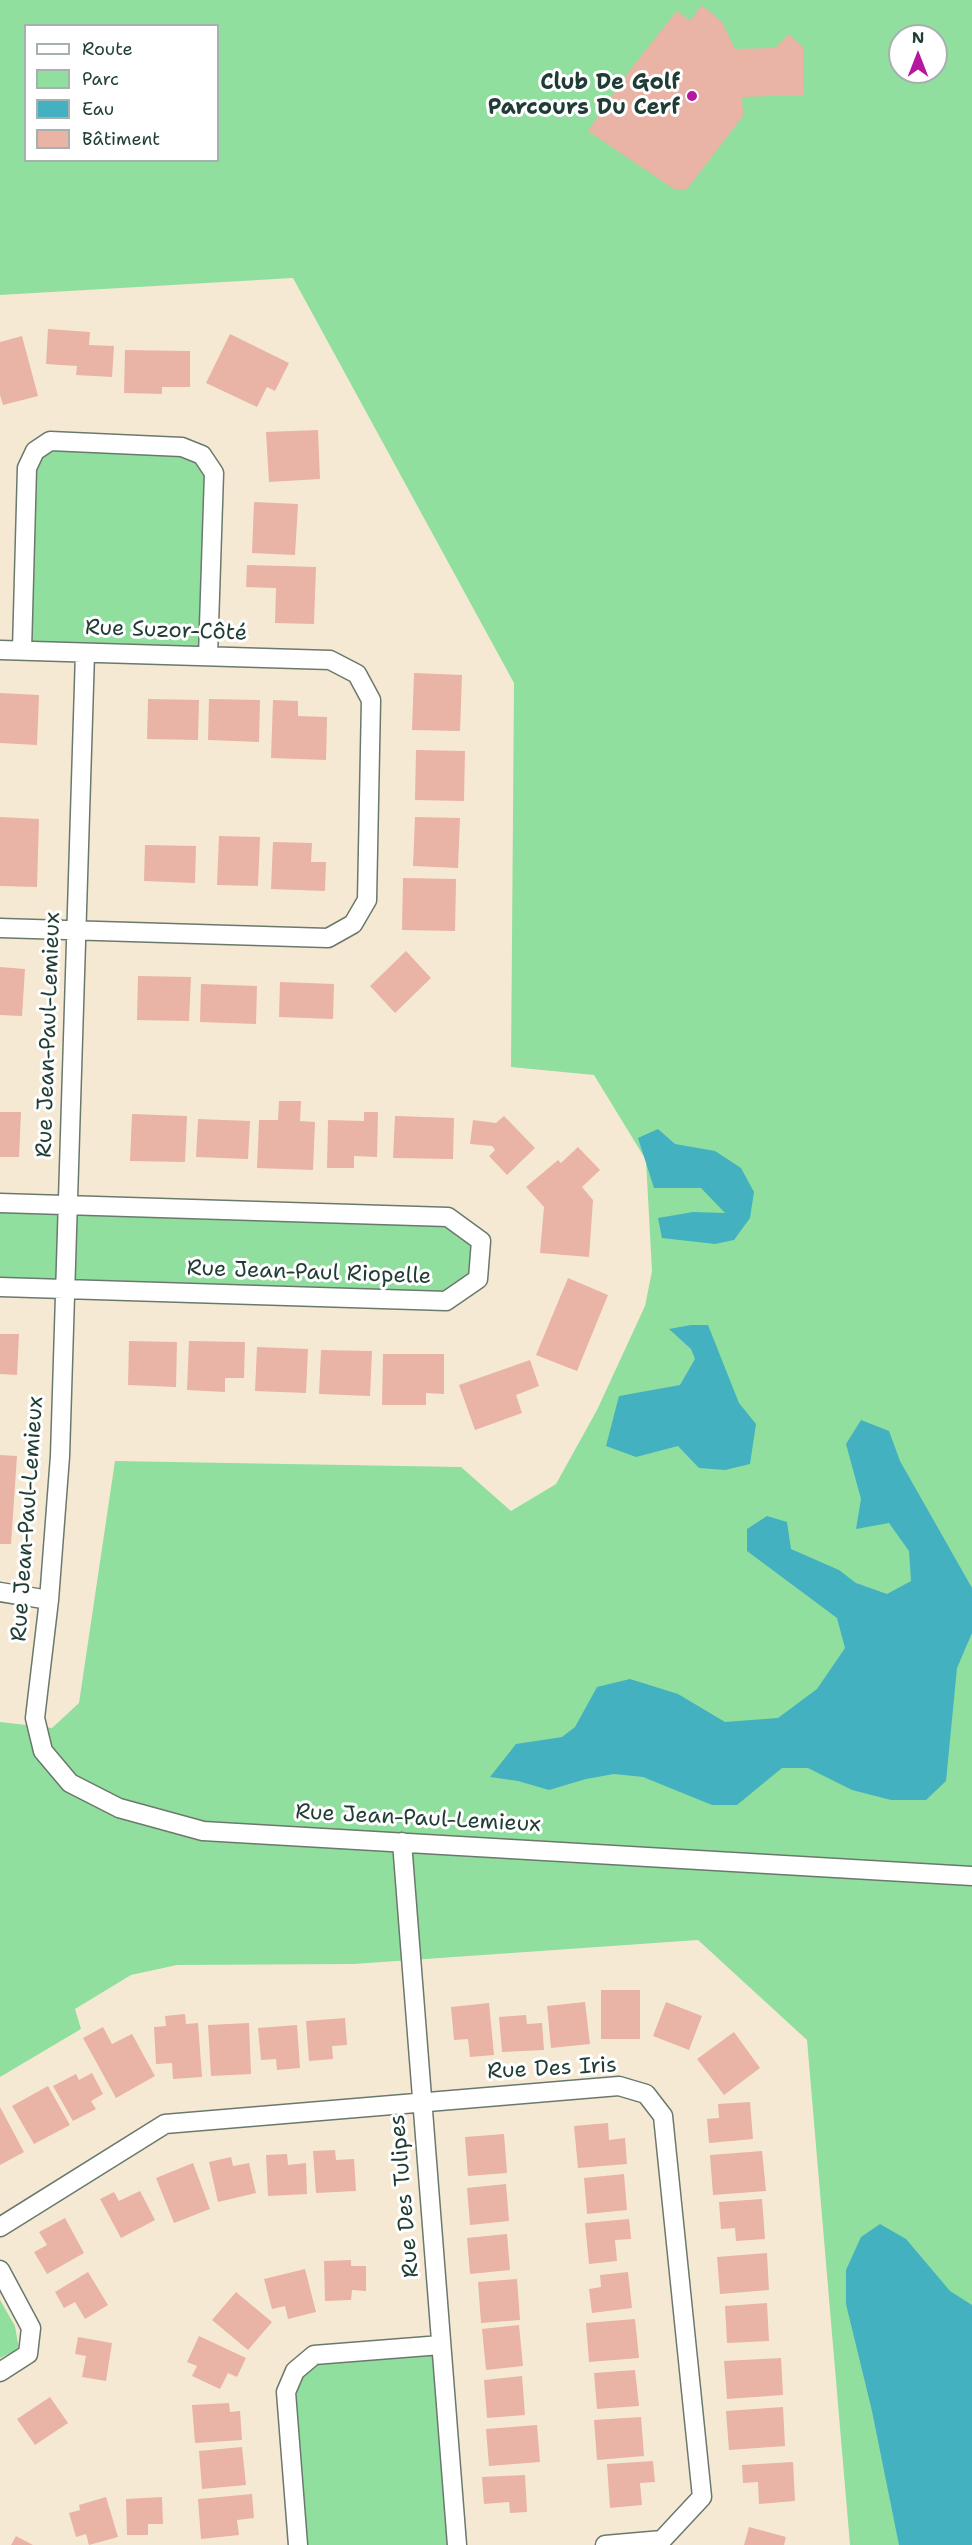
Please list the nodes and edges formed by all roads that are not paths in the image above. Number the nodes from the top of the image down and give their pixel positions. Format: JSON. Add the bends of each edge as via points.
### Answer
{"nodes":[{"id":1,"x":0,"y":650,"type":"edge"},
{"id":2,"x":22,"y":650,"type":"junction"},
{"id":3,"x":85,"y":653,"type":"junction"},
{"id":4,"x":208,"y":656,"type":"junction"},
{"id":5,"x":0,"y":928,"type":"edge"},
{"id":6,"x":76,"y":930,"type":"junction"},
{"id":7,"x":0,"y":1203,"type":"edge"},
{"id":8,"x":68,"y":1205,"type":"junction"},
{"id":9,"x":0,"y":1287,"type":"edge"},
{"id":10,"x":65,"y":1289,"type":"junction"},
{"id":11,"x":0,"y":1592,"type":"edge"},
{"id":12,"x":49,"y":1600,"type":"junction"},
{"id":13,"x":402,"y":1842,"type":"junction"},
{"id":14,"x":972,"y":1873,"type":"edge"},
{"id":15,"x":422,"y":2102,"type":"junction"},
{"id":16,"x":0,"y":2228,"type":"edge"},
{"id":17,"x":0,"y":2270,"type":"edge"},
{"id":18,"x":441,"y":2345,"type":"junction"},
{"id":19,"x":0,"y":2372,"type":"edge"},
{"id":20,"x":298,"y":2545,"type":"edge"},
{"id":21,"x":457,"y":2545,"type":"edge"},
{"id":22,"x":605,"y":2545,"type":"edge"}],
"edges":[{"from":1,"to":2,"type":"street","name":"Rue Suzor-Côté"},
{"from":2,"to":3,"type":"street","name":"Rue Suzor-Côté"},
{"from":2,"to":4,"type":"street","via":[[27,468],[35,451],[50,441],[182,447],[202,455],[214,473]]},
{"from":3,"to":4,"type":"street","name":"Rue Suzor-Côté"},
{"from":3,"to":6,"type":"street","name":"Rue Jean-Paul-Lemieux"},
{"from":4,"to":6,"type":"street","name":"Rue Suzor-Côté","via":[[330,660],[357,674],[371,700],[367,900],[352,924],[328,938]]},
{"from":5,"to":6,"type":"street"},
{"from":6,"to":8,"type":"street","name":"Rue Jean-Paul-Lemieux"},
{"from":7,"to":8,"type":"street","name":"Rue Jean-Paul Riopelle"},
{"from":8,"to":10,"type":"street","name":"Rue Jean-Paul-Lemieux"},
{"from":8,"to":10,"type":"street","name":"Rue Jean-Paul Riopelle","via":[[448,1217],[481,1241],[478,1280],[446,1301]]},
{"from":9,"to":10,"type":"street","name":"Rue Jean-Paul Riopelle"},
{"from":10,"to":12,"type":"street","name":"Rue Jean-Paul-Lemieux","via":[[60,1456]]},
{"from":11,"to":12,"type":"street"},
{"from":12,"to":13,"type":"street","name":"Rue Jean-Paul-Lemieux","via":[[35,1718],[44,1751],[70,1783],[119,1808],[203,1831]]},
{"from":13,"to":14,"type":"street","name":"Rue Jean-Paul-Lemieux"},
{"from":13,"to":15,"type":"street","name":"Rue Des Tulipes"},
{"from":15,"to":16,"type":"street","name":"Rue Des Iris","via":[[165,2124]]},
{"from":15,"to":18,"type":"street","name":"Rue Des Tulipes"},
{"from":15,"to":22,"type":"street","name":"Rue Des Iris","via":[[619,2086],[646,2094],[663,2116],[702,2498],[662,2541]]},
{"from":17,"to":19,"type":"street","via":[[31,2328],[28,2354]]},
{"from":18,"to":20,"type":"street","via":[[314,2355],[295,2371],[285,2392]]},
{"from":18,"to":21,"type":"street","name":"Rue Des Tulipes"}]}
